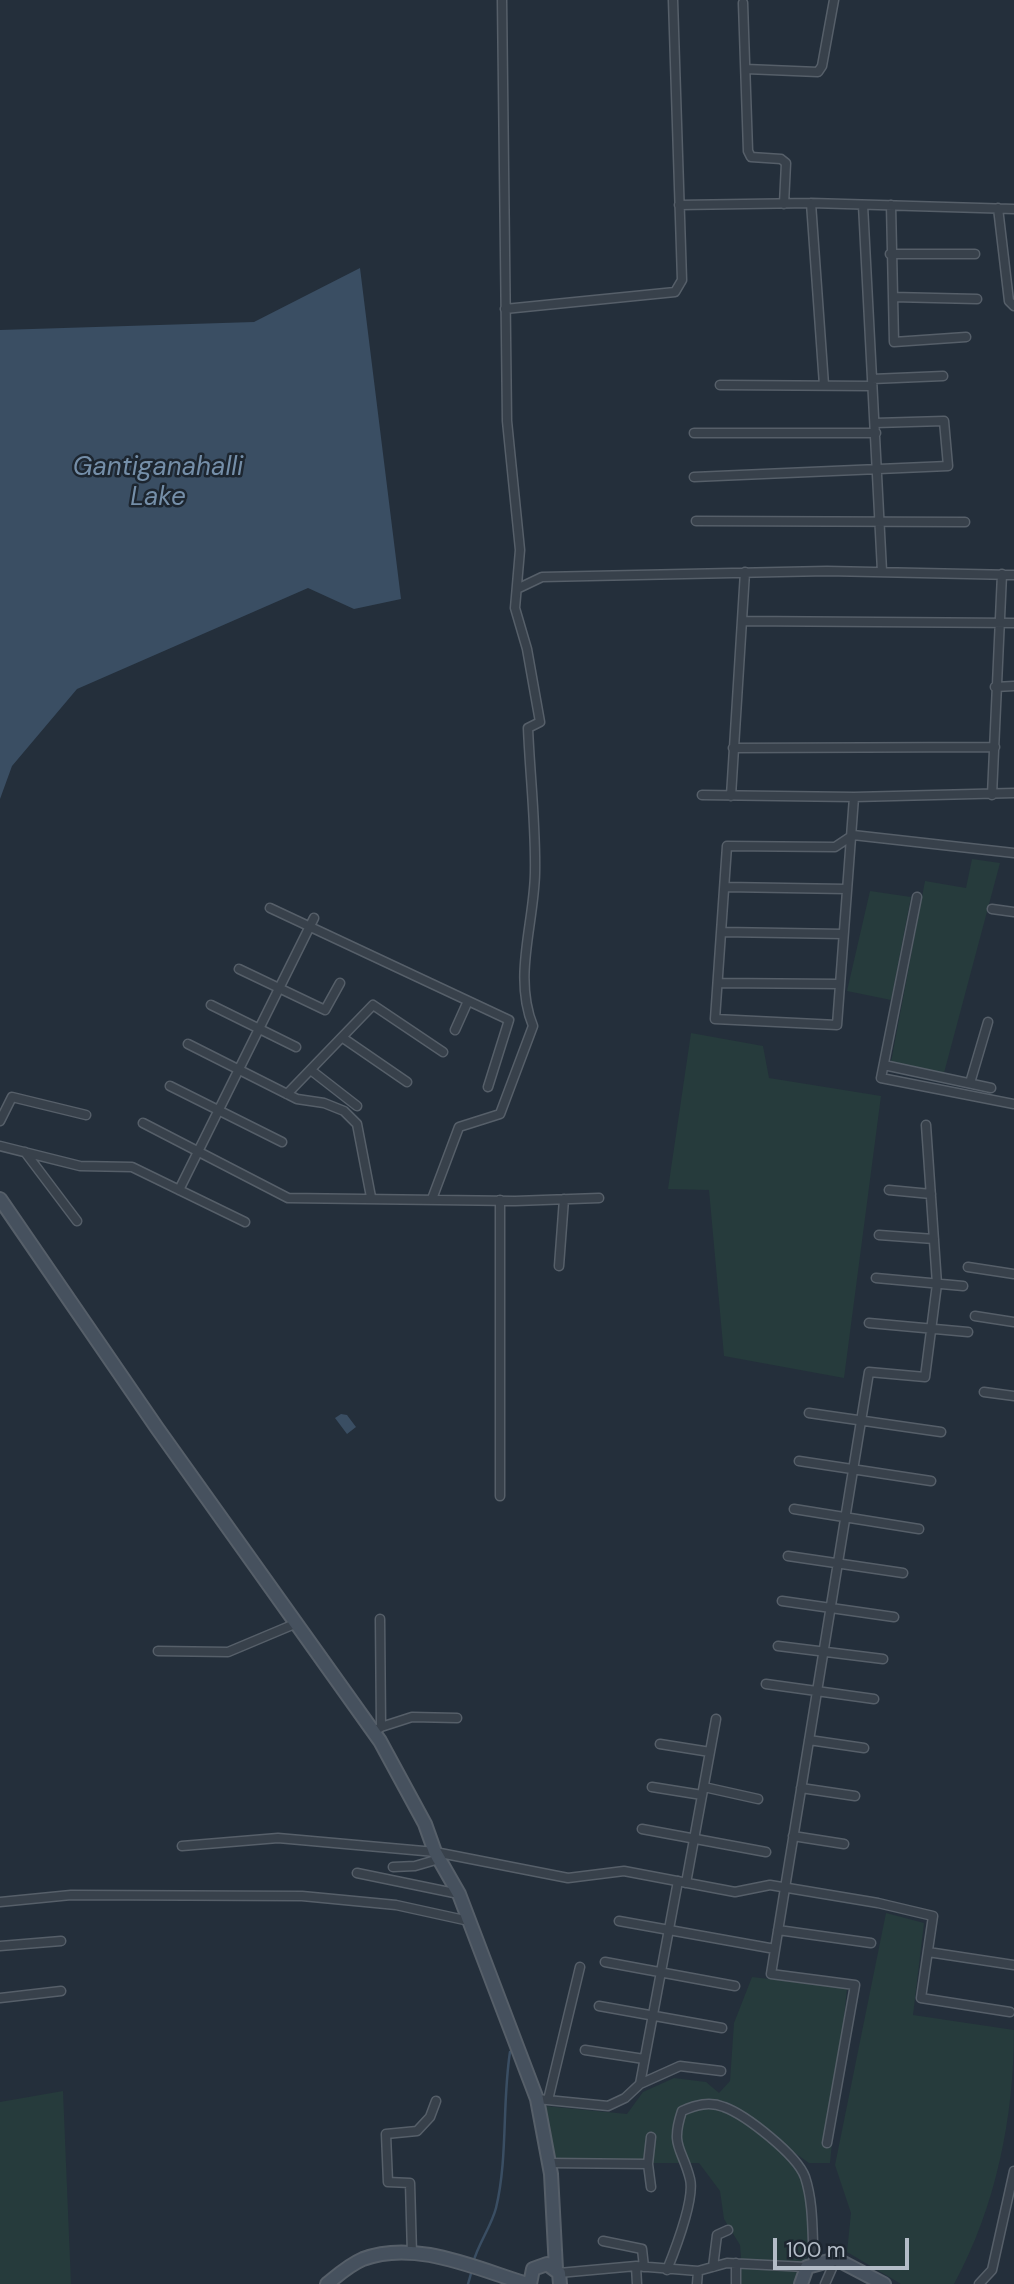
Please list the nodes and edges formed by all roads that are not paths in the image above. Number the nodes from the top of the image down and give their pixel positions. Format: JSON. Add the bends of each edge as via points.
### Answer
{"nodes":[{"id":1,"x":502,"y":0,"type":"edge"},
{"id":2,"x":673,"y":0,"type":"edge"},
{"id":3,"x":834,"y":0,"type":"edge"},
{"id":4,"x":743,"y":4,"type":"dead end"},
{"id":5,"x":746,"y":69,"type":"junction"},
{"id":6,"x":811,"y":203,"type":"junction"},
{"id":7,"x":784,"y":204,"type":"junction"},
{"id":8,"x":679,"y":205,"type":"junction"},
{"id":9,"x":863,"y":205,"type":"junction"},
{"id":10,"x":891,"y":205,"type":"junction"},
{"id":11,"x":998,"y":208,"type":"junction"},
{"id":12,"x":1014,"y":209,"type":"edge"},
{"id":13,"x":890,"y":254,"type":"junction"},
{"id":14,"x":975,"y":254,"type":"dead end"},
{"id":15,"x":1010,"y":262,"type":"edge"},
{"id":16,"x":893,"y":297,"type":"junction"},
{"id":17,"x":977,"y":299,"type":"dead end"},
{"id":18,"x":1014,"y":306,"type":"edge"},
{"id":19,"x":505,"y":309,"type":"junction"},
{"id":20,"x":966,"y":337,"type":"dead end"},
{"id":21,"x":943,"y":376,"type":"dead end"},
{"id":22,"x":872,"y":382,"type":"junction"},
{"id":23,"x":720,"y":385,"type":"dead end"},
{"id":24,"x":824,"y":385,"type":"junction"},
{"id":25,"x":876,"y":428,"type":"junction"},
{"id":26,"x":694,"y":433,"type":"dead end"},
{"id":27,"x":879,"y":471,"type":"junction"},
{"id":28,"x":694,"y":477,"type":"dead end"},
{"id":29,"x":696,"y":521,"type":"dead end"},
{"id":30,"x":881,"y":522,"type":"junction"},
{"id":31,"x":965,"y":522,"type":"dead end"},
{"id":32,"x":882,"y":571,"type":"junction"},
{"id":33,"x":745,"y":572,"type":"junction"},
{"id":34,"x":1002,"y":574,"type":"junction"},
{"id":35,"x":1014,"y":575,"type":"edge"},
{"id":36,"x":519,"y":588,"type":"junction"},
{"id":37,"x":742,"y":621,"type":"junction"},
{"id":38,"x":1001,"y":623,"type":"junction"},
{"id":39,"x":1014,"y":623,"type":"edge"},
{"id":40,"x":1014,"y":686,"type":"edge"},
{"id":41,"x":995,"y":687,"type":"junction"},
{"id":42,"x":995,"y":747,"type":"junction"},
{"id":43,"x":733,"y":748,"type":"junction"},
{"id":44,"x":1014,"y":793,"type":"edge"},
{"id":45,"x":702,"y":795,"type":"dead end"},
{"id":46,"x":992,"y":795,"type":"junction"},
{"id":47,"x":730,"y":796,"type":"junction"},
{"id":48,"x":854,"y":797,"type":"junction"},
{"id":49,"x":853,"y":835,"type":"junction"},
{"id":50,"x":1014,"y":853,"type":"edge"},
{"id":51,"x":726,"y":887,"type":"junction"},
{"id":52,"x":846,"y":889,"type":"junction"},
{"id":53,"x":917,"y":897,"type":"dead end"},
{"id":54,"x":270,"y":908,"type":"dead end"},
{"id":55,"x":992,"y":909,"type":"dead end"},
{"id":56,"x":1014,"y":912,"type":"edge"},
{"id":57,"x":312,"y":922,"type":"junction"},
{"id":58,"x":723,"y":932,"type":"junction"},
{"id":59,"x":842,"y":934,"type":"junction"},
{"id":60,"x":239,"y":969,"type":"dead end"},
{"id":61,"x":340,"y":983,"type":"dead end"},
{"id":62,"x":718,"y":983,"type":"junction"},
{"id":63,"x":840,"y":984,"type":"junction"},
{"id":64,"x":279,"y":988,"type":"junction"},
{"id":65,"x":468,"y":1001,"type":"junction"},
{"id":66,"x":211,"y":1005,"type":"dead end"},
{"id":67,"x":988,"y":1022,"type":"dead end"},
{"id":68,"x":259,"y":1028,"type":"junction"},
{"id":69,"x":455,"y":1030,"type":"dead end"},
{"id":70,"x":343,"y":1038,"type":"junction"},
{"id":71,"x":188,"y":1044,"type":"dead end"},
{"id":72,"x":296,"y":1047,"type":"dead end"},
{"id":73,"x":443,"y":1052,"type":"dead end"},
{"id":74,"x":884,"y":1065,"type":"junction"},
{"id":75,"x":238,"y":1070,"type":"junction"},
{"id":76,"x":312,"y":1072,"type":"junction"},
{"id":77,"x":407,"y":1082,"type":"dead end"},
{"id":78,"x":970,"y":1083,"type":"junction"},
{"id":79,"x":170,"y":1086,"type":"dead end"},
{"id":80,"x":488,"y":1087,"type":"dead end"},
{"id":81,"x":991,"y":1088,"type":"dead end"},
{"id":82,"x":287,"y":1094,"type":"junction"},
{"id":83,"x":1014,"y":1104,"type":"edge"},
{"id":84,"x":357,"y":1106,"type":"dead end"},
{"id":85,"x":218,"y":1110,"type":"junction"},
{"id":86,"x":86,"y":1115,"type":"dead end"},
{"id":87,"x":0,"y":1121,"type":"edge"},
{"id":88,"x":143,"y":1123,"type":"dead end"},
{"id":89,"x":926,"y":1125,"type":"dead end"},
{"id":90,"x":282,"y":1142,"type":"dead end"},
{"id":91,"x":0,"y":1146,"type":"edge"},
{"id":92,"x":25,"y":1152,"type":"junction"},
{"id":93,"x":198,"y":1152,"type":"junction"},
{"id":94,"x":179,"y":1190,"type":"junction"},
{"id":95,"x":889,"y":1190,"type":"dead end"},
{"id":96,"x":930,"y":1194,"type":"junction"},
{"id":97,"x":370,"y":1197,"type":"junction"},
{"id":98,"x":599,"y":1198,"type":"dead end"},
{"id":99,"x":0,"y":1199,"type":"edge"},
{"id":100,"x":432,"y":1199,"type":"junction"},
{"id":101,"x":564,"y":1199,"type":"junction"},
{"id":102,"x":500,"y":1200,"type":"junction"},
{"id":103,"x":77,"y":1221,"type":"dead end"},
{"id":104,"x":245,"y":1222,"type":"dead end"},
{"id":105,"x":879,"y":1235,"type":"dead end"},
{"id":106,"x":934,"y":1239,"type":"junction"},
{"id":107,"x":559,"y":1266,"type":"dead end"},
{"id":108,"x":968,"y":1268,"type":"dead end"},
{"id":109,"x":1014,"y":1274,"type":"edge"},
{"id":110,"x":876,"y":1278,"type":"dead end"},
{"id":111,"x":937,"y":1284,"type":"junction"},
{"id":112,"x":962,"y":1286,"type":"dead end"},
{"id":113,"x":975,"y":1316,"type":"dead end"},
{"id":114,"x":1014,"y":1322,"type":"edge"},
{"id":115,"x":869,"y":1323,"type":"dead end"},
{"id":116,"x":931,"y":1329,"type":"junction"},
{"id":117,"x":968,"y":1332,"type":"dead end"},
{"id":118,"x":984,"y":1392,"type":"dead end"},
{"id":119,"x":1014,"y":1396,"type":"edge"},
{"id":120,"x":809,"y":1413,"type":"dead end"},
{"id":121,"x":861,"y":1421,"type":"junction"},
{"id":122,"x":941,"y":1432,"type":"dead end"},
{"id":123,"x":799,"y":1461,"type":"dead end"},
{"id":124,"x":853,"y":1469,"type":"junction"},
{"id":125,"x":931,"y":1481,"type":"dead end"},
{"id":126,"x":500,"y":1496,"type":"dead end"},
{"id":127,"x":794,"y":1509,"type":"dead end"},
{"id":128,"x":845,"y":1517,"type":"junction"},
{"id":129,"x":919,"y":1529,"type":"dead end"},
{"id":130,"x":788,"y":1556,"type":"dead end"},
{"id":131,"x":838,"y":1564,"type":"junction"},
{"id":132,"x":903,"y":1573,"type":"dead end"},
{"id":133,"x":782,"y":1601,"type":"dead end"},
{"id":134,"x":831,"y":1608,"type":"junction"},
{"id":135,"x":894,"y":1617,"type":"dead end"},
{"id":136,"x":380,"y":1619,"type":"dead end"},
{"id":137,"x":297,"y":1623,"type":"junction"},
{"id":138,"x":778,"y":1646,"type":"dead end"},
{"id":139,"x":158,"y":1651,"type":"dead end"},
{"id":140,"x":824,"y":1652,"type":"junction"},
{"id":141,"x":883,"y":1659,"type":"dead end"},
{"id":142,"x":766,"y":1684,"type":"dead end"},
{"id":143,"x":817,"y":1691,"type":"junction"},
{"id":144,"x":874,"y":1699,"type":"dead end"},
{"id":145,"x":457,"y":1718,"type":"dead end"},
{"id":146,"x":716,"y":1719,"type":"dead end"},
{"id":147,"x":377,"y":1730,"type":"junction"},
{"id":148,"x":809,"y":1740,"type":"junction"},
{"id":149,"x":660,"y":1744,"type":"dead end"},
{"id":150,"x":864,"y":1748,"type":"dead end"},
{"id":151,"x":710,"y":1752,"type":"junction"},
{"id":152,"x":652,"y":1787,"type":"dead end"},
{"id":153,"x":801,"y":1788,"type":"junction"},
{"id":154,"x":703,"y":1791,"type":"junction"},
{"id":155,"x":855,"y":1796,"type":"dead end"},
{"id":156,"x":758,"y":1799,"type":"dead end"},
{"id":157,"x":642,"y":1829,"type":"dead end"},
{"id":158,"x":793,"y":1836,"type":"junction"},
{"id":159,"x":694,"y":1839,"type":"junction"},
{"id":160,"x":844,"y":1843,"type":"dead end"},
{"id":161,"x":182,"y":1846,"type":"dead end"},
{"id":162,"x":766,"y":1852,"type":"dead end"},
{"id":163,"x":437,"y":1855,"type":"junction"},
{"id":164,"x":393,"y":1867,"type":"dead end"},
{"id":165,"x":358,"y":1873,"type":"dead end"},
{"id":166,"x":682,"y":1882,"type":"junction"},
{"id":167,"x":785,"y":1887,"type":"junction"},
{"id":168,"x":459,"y":1894,"type":"junction"},
{"id":169,"x":0,"y":1902,"type":"edge"},
{"id":170,"x":620,"y":1920,"type":"dead end"},
{"id":171,"x":469,"y":1921,"type":"junction"},
{"id":172,"x":669,"y":1930,"type":"junction"},
{"id":173,"x":778,"y":1930,"type":"junction"},
{"id":174,"x":61,"y":1941,"type":"dead end"},
{"id":175,"x":871,"y":1943,"type":"dead end"},
{"id":176,"x":0,"y":1946,"type":"edge"},
{"id":177,"x":775,"y":1949,"type":"junction"},
{"id":178,"x":928,"y":1952,"type":"junction"},
{"id":179,"x":605,"y":1962,"type":"dead end"},
{"id":180,"x":1014,"y":1965,"type":"edge"},
{"id":181,"x":580,"y":1967,"type":"dead end"},
{"id":182,"x":661,"y":1972,"type":"junction"},
{"id":183,"x":736,"y":1986,"type":"dead end"},
{"id":184,"x":61,"y":1991,"type":"dead end"},
{"id":185,"x":0,"y":1998,"type":"edge"},
{"id":186,"x":599,"y":2006,"type":"dead end"},
{"id":187,"x":1010,"y":2012,"type":"dead end"},
{"id":188,"x":653,"y":2015,"type":"junction"},
{"id":189,"x":722,"y":2028,"type":"dead end"},
{"id":190,"x":585,"y":2050,"type":"dead end"},
{"id":191,"x":644,"y":2059,"type":"junction"},
{"id":192,"x":721,"y":2071,"type":"dead end"},
{"id":193,"x":639,"y":2084,"type":"junction"},
{"id":194,"x":542,"y":2099,"type":"junction"},
{"id":195,"x":436,"y":2101,"type":"dead end"},
{"id":196,"x":651,"y":2137,"type":"dead end"},
{"id":197,"x":827,"y":2143,"type":"dead end"},
{"id":198,"x":549,"y":2162,"type":"junction"},
{"id":199,"x":648,"y":2164,"type":"junction"},
{"id":200,"x":1014,"y":2171,"type":"edge"},
{"id":201,"x":651,"y":2187,"type":"dead end"},
{"id":202,"x":728,"y":2230,"type":"dead end"},
{"id":203,"x":603,"y":2241,"type":"dead end"},
{"id":204,"x":412,"y":2253,"type":"junction"},
{"id":205,"x":836,"y":2259,"type":"junction"},
{"id":206,"x":736,"y":2263,"type":"junction"},
{"id":207,"x":811,"y":2265,"type":"junction"},
{"id":208,"x":640,"y":2267,"type":"junction"},
{"id":209,"x":713,"y":2267,"type":"junction"},
{"id":210,"x":667,"y":2270,"type":"junction"},
{"id":211,"x":698,"y":2271,"type":"junction"},
{"id":212,"x":558,"y":2275,"type":"edge"},
{"id":213,"x":862,"y":2278,"type":"edge"},
{"id":214,"x":327,"y":2284,"type":"edge"},
{"id":215,"x":529,"y":2284,"type":"edge"},
{"id":216,"x":637,"y":2284,"type":"edge"},
{"id":217,"x":698,"y":2284,"type":"edge"},
{"id":218,"x":736,"y":2284,"type":"edge"},
{"id":219,"x":801,"y":2284,"type":"edge"},
{"id":220,"x":825,"y":2284,"type":"edge"},
{"id":221,"x":884,"y":2284,"type":"edge"},
{"id":222,"x":979,"y":2284,"type":"edge"}],
"edges":[{"from":1,"to":19,"type":"street"},
{"from":2,"to":8,"type":"street"},
{"from":3,"to":5,"type":"street","via":[[818,72]]},
{"from":4,"to":5,"type":"street"},
{"from":5,"to":7,"type":"street","via":[[748,151],[751,157],[786,163]]},
{"from":6,"to":7,"type":"street"},
{"from":6,"to":9,"type":"street"},
{"from":6,"to":24,"type":"street"},
{"from":7,"to":8,"type":"street"},
{"from":8,"to":19,"type":"street","via":[[682,280],[675,292]]},
{"from":9,"to":10,"type":"street"},
{"from":9,"to":22,"type":"street"},
{"from":10,"to":11,"type":"street"},
{"from":10,"to":13,"type":"street"},
{"from":11,"to":12,"type":"street"},
{"from":11,"to":15,"type":"street"},
{"from":13,"to":14,"type":"street"},
{"from":13,"to":16,"type":"street"},
{"from":15,"to":18,"type":"street","via":[[1009,301]]},
{"from":16,"to":17,"type":"street"},
{"from":16,"to":20,"type":"street","via":[[897,344]]},
{"from":19,"to":36,"type":"street"},
{"from":21,"to":22,"type":"street"},
{"from":22,"to":24,"type":"street"},
{"from":22,"to":25,"type":"street"},
{"from":23,"to":24,"type":"street"},
{"from":25,"to":26,"type":"street"},
{"from":25,"to":27,"type":"street"},
{"from":25,"to":27,"type":"street","via":[[944,421],[947,428],[946,468]]},
{"from":27,"to":28,"type":"street"},
{"from":27,"to":30,"type":"street"},
{"from":29,"to":30,"type":"street"},
{"from":30,"to":31,"type":"street"},
{"from":30,"to":32,"type":"street"},
{"from":32,"to":33,"type":"street"},
{"from":32,"to":34,"type":"street"},
{"from":33,"to":36,"type":"street","via":[[542,577]]},
{"from":33,"to":37,"type":"street"},
{"from":34,"to":35,"type":"street"},
{"from":34,"to":38,"type":"street"},
{"from":36,"to":100,"type":"street","via":[[515,608],[540,722],[528,728],[535,874],[524,1006],[533,1026],[500,1114],[458,1127]]},
{"from":37,"to":38,"type":"street"},
{"from":37,"to":43,"type":"street"},
{"from":38,"to":39,"type":"street"},
{"from":38,"to":41,"type":"street"},
{"from":40,"to":41,"type":"street"},
{"from":41,"to":42,"type":"street"},
{"from":42,"to":43,"type":"street"},
{"from":42,"to":46,"type":"street"},
{"from":43,"to":47,"type":"street"},
{"from":44,"to":46,"type":"street"},
{"from":45,"to":47,"type":"street"},
{"from":46,"to":48,"type":"street"},
{"from":47,"to":48,"type":"street"},
{"from":48,"to":49,"type":"street"},
{"from":49,"to":50,"type":"street"},
{"from":49,"to":51,"type":"street","via":[[835,847],[727,846]]},
{"from":49,"to":52,"type":"street"},
{"from":51,"to":52,"type":"street"},
{"from":51,"to":58,"type":"street"},
{"from":52,"to":59,"type":"street"},
{"from":53,"to":74,"type":"street"},
{"from":54,"to":57,"type":"street"},
{"from":55,"to":56,"type":"street"},
{"from":57,"to":64,"type":"street"},
{"from":57,"to":65,"type":"street"},
{"from":58,"to":59,"type":"street"},
{"from":58,"to":62,"type":"street"},
{"from":59,"to":63,"type":"street"},
{"from":60,"to":64,"type":"street"},
{"from":61,"to":64,"type":"street","via":[[325,1010]]},
{"from":62,"to":63,"type":"street"},
{"from":62,"to":63,"type":"street","via":[[715,1019],[837,1025]]},
{"from":64,"to":68,"type":"street"},
{"from":65,"to":69,"type":"street"},
{"from":65,"to":80,"type":"street","via":[[509,1020]]},
{"from":66,"to":68,"type":"street"},
{"from":67,"to":78,"type":"street"},
{"from":68,"to":72,"type":"street"},
{"from":68,"to":75,"type":"street"},
{"from":70,"to":73,"type":"street","via":[[373,1005]]},
{"from":70,"to":76,"type":"street"},
{"from":70,"to":77,"type":"street"},
{"from":71,"to":75,"type":"street"},
{"from":74,"to":78,"type":"street"},
{"from":74,"to":83,"type":"street","via":[[881,1078]]},
{"from":75,"to":82,"type":"street"},
{"from":75,"to":85,"type":"street"},
{"from":76,"to":82,"type":"street"},
{"from":76,"to":84,"type":"street"},
{"from":78,"to":81,"type":"street"},
{"from":79,"to":85,"type":"street"},
{"from":82,"to":97,"type":"street","via":[[344,1111],[357,1124]]},
{"from":85,"to":90,"type":"street"},
{"from":85,"to":93,"type":"street"},
{"from":86,"to":87,"type":"street","via":[[12,1097]]},
{"from":88,"to":93,"type":"street"},
{"from":89,"to":96,"type":"street"},
{"from":91,"to":92,"type":"street"},
{"from":92,"to":94,"type":"street","via":[[80,1166],[132,1167]]},
{"from":92,"to":103,"type":"street"},
{"from":93,"to":94,"type":"street"},
{"from":93,"to":97,"type":"street","via":[[288,1198]]},
{"from":94,"to":104,"type":"street"},
{"from":95,"to":96,"type":"street"},
{"from":96,"to":106,"type":"street"},
{"from":97,"to":100,"type":"street"},
{"from":98,"to":101,"type":"street"},
{"from":99,"to":137,"type":"street","via":[[156,1428]]},
{"from":100,"to":102,"type":"street"},
{"from":101,"to":102,"type":"street"},
{"from":101,"to":107,"type":"street"},
{"from":102,"to":126,"type":"street"},
{"from":105,"to":106,"type":"street"},
{"from":106,"to":111,"type":"street"},
{"from":108,"to":109,"type":"street"},
{"from":110,"to":111,"type":"street"},
{"from":111,"to":112,"type":"street"},
{"from":111,"to":116,"type":"street"},
{"from":113,"to":114,"type":"street"},
{"from":115,"to":116,"type":"street"},
{"from":116,"to":117,"type":"street"},
{"from":116,"to":121,"type":"street","via":[[925,1377],[869,1372]]},
{"from":118,"to":119,"type":"street"},
{"from":120,"to":121,"type":"street"},
{"from":121,"to":122,"type":"street"},
{"from":121,"to":124,"type":"street"},
{"from":123,"to":124,"type":"street"},
{"from":124,"to":125,"type":"street"},
{"from":124,"to":128,"type":"street"},
{"from":127,"to":128,"type":"street"},
{"from":128,"to":129,"type":"street"},
{"from":128,"to":131,"type":"street"},
{"from":130,"to":131,"type":"street"},
{"from":131,"to":132,"type":"street"},
{"from":131,"to":134,"type":"street"},
{"from":133,"to":134,"type":"street"},
{"from":134,"to":135,"type":"street"},
{"from":134,"to":140,"type":"street"},
{"from":136,"to":147,"type":"street"},
{"from":137,"to":139,"type":"street","via":[[229,1652]]},
{"from":137,"to":147,"type":"street"},
{"from":138,"to":140,"type":"street"},
{"from":140,"to":141,"type":"street"},
{"from":140,"to":143,"type":"street"},
{"from":142,"to":143,"type":"street"},
{"from":143,"to":144,"type":"street"},
{"from":143,"to":148,"type":"street"},
{"from":145,"to":147,"type":"street","via":[[412,1717]]},
{"from":146,"to":151,"type":"street"},
{"from":147,"to":163,"type":"street"},
{"from":148,"to":150,"type":"street"},
{"from":148,"to":153,"type":"street"},
{"from":149,"to":151,"type":"street"},
{"from":151,"to":154,"type":"street"},
{"from":152,"to":154,"type":"street"},
{"from":153,"to":155,"type":"street"},
{"from":153,"to":158,"type":"street"},
{"from":154,"to":156,"type":"street"},
{"from":154,"to":159,"type":"street"},
{"from":157,"to":159,"type":"street"},
{"from":158,"to":160,"type":"street"},
{"from":158,"to":167,"type":"street"},
{"from":159,"to":162,"type":"street"},
{"from":159,"to":166,"type":"street"},
{"from":161,"to":163,"type":"street","via":[[278,1838]]},
{"from":163,"to":164,"type":"street","via":[[415,1866]]},
{"from":163,"to":166,"type":"street","via":[[568,1878],[624,1871]]},
{"from":163,"to":168,"type":"street"},
{"from":165,"to":168,"type":"street"},
{"from":166,"to":167,"type":"street","via":[[735,1892]]},
{"from":166,"to":172,"type":"street"},
{"from":167,"to":173,"type":"street"},
{"from":167,"to":178,"type":"street","via":[[933,1916]]},
{"from":168,"to":171,"type":"street"},
{"from":169,"to":171,"type":"street","via":[[71,1895],[302,1896],[396,1905]]},
{"from":170,"to":172,"type":"street"},
{"from":171,"to":194,"type":"street"},
{"from":172,"to":177,"type":"street"},
{"from":172,"to":182,"type":"street"},
{"from":173,"to":175,"type":"street"},
{"from":173,"to":177,"type":"street"},
{"from":174,"to":176,"type":"street"},
{"from":177,"to":197,"type":"street","via":[[771,1974],[855,1985]]},
{"from":178,"to":180,"type":"street"},
{"from":178,"to":187,"type":"street","via":[[921,1998]]},
{"from":179,"to":182,"type":"street"},
{"from":181,"to":194,"type":"street"},
{"from":182,"to":183,"type":"street"},
{"from":182,"to":188,"type":"street"},
{"from":184,"to":185,"type":"street"},
{"from":186,"to":188,"type":"street"},
{"from":188,"to":189,"type":"street"},
{"from":188,"to":191,"type":"street"},
{"from":190,"to":191,"type":"street"},
{"from":191,"to":193,"type":"street"},
{"from":192,"to":193,"type":"street","via":[[680,2066]]},
{"from":193,"to":194,"type":"street","via":[[608,2106]]},
{"from":194,"to":198,"type":"street"},
{"from":195,"to":204,"type":"street","via":[[418,2131],[386,2134],[387,2182],[410,2183]]},
{"from":196,"to":199,"type":"street"},
{"from":198,"to":199,"type":"street"},
{"from":198,"to":212,"type":"street"},
{"from":199,"to":201,"type":"street"},
{"from":200,"to":222,"type":"street","via":[[992,2270]]},
{"from":202,"to":209,"type":"street","via":[[717,2235]]},
{"from":203,"to":208,"type":"street","via":[[642,2249]]},
{"from":204,"to":214,"type":"street","via":[[361,2260]]},
{"from":204,"to":215,"type":"street"},
{"from":205,"to":207,"type":"street"},
{"from":205,"to":213,"type":"street"},
{"from":205,"to":220,"type":"street"},
{"from":206,"to":207,"type":"street"},
{"from":206,"to":209,"type":"street"},
{"from":206,"to":218,"type":"street"},
{"from":207,"to":210,"type":"street","via":[[804,2175],[775,2141],[750,2121],[723,2106],[700,2104],[682,2111],[674,2133],[691,2180],[684,2223]]},
{"from":207,"to":219,"type":"street"},
{"from":208,"to":210,"type":"street"},
{"from":208,"to":212,"type":"street"},
{"from":208,"to":216,"type":"street"},
{"from":209,"to":211,"type":"street"},
{"from":210,"to":211,"type":"street"},
{"from":211,"to":217,"type":"street"},
{"from":212,"to":215,"type":"street","via":[[547,2264],[537,2266]]},
{"from":213,"to":221,"type":"street"}]}
